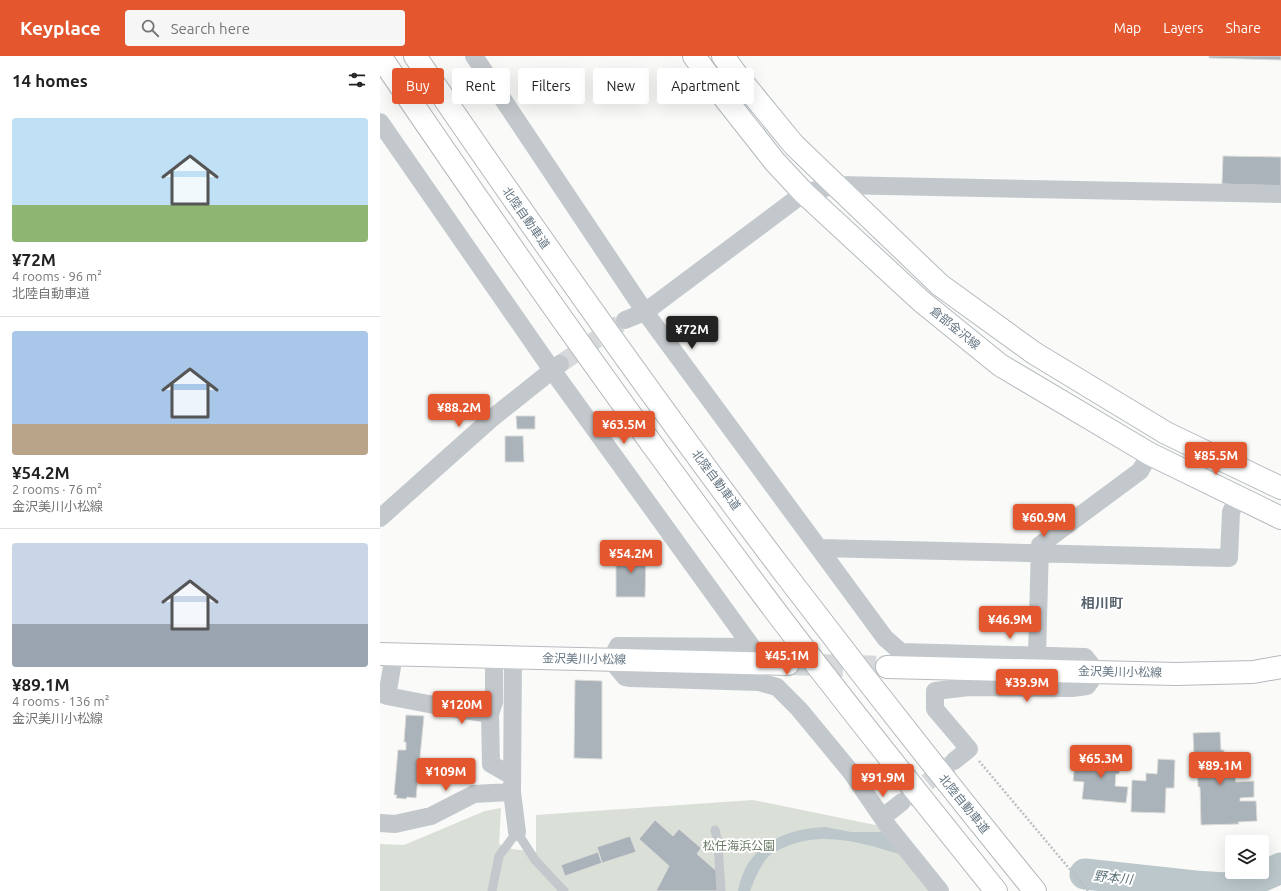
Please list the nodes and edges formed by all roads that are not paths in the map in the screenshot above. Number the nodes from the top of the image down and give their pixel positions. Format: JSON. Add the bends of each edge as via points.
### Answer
{"nodes":[{"id":1,"x":380,"y":56,"type":"edge"},
{"id":2,"x":415,"y":56,"type":"edge"},
{"id":3,"x":474,"y":56,"type":"edge"},
{"id":4,"x":694,"y":56,"type":"edge"},
{"id":5,"x":722,"y":56,"type":"edge"},
{"id":6,"x":380,"y":122,"type":"edge"},
{"id":7,"x":837,"y":185,"type":"junction"},
{"id":8,"x":804,"y":194,"type":"junction"},
{"id":9,"x":1281,"y":194,"type":"edge"},
{"id":10,"x":645,"y":312,"type":"junction"},
{"id":11,"x":625,"y":320,"type":"tunnel mouth"},
{"id":12,"x":556,"y":367,"type":"junction"},
{"id":13,"x":1150,"y":454,"type":"junction"},
{"id":14,"x":1281,"y":488,"type":"edge"},
{"id":15,"x":1238,"y":497,"type":"junction"},
{"id":16,"x":380,"y":518,"type":"edge"},
{"id":17,"x":1281,"y":518,"type":"edge"},
{"id":18,"x":819,"y":548,"type":"junction"},
{"id":19,"x":1039,"y":553,"type":"junction"},
{"id":20,"x":387,"y":655,"type":"edge"},
{"id":21,"x":1037,"y":656,"type":"junction"},
{"id":22,"x":503,"y":657,"type":"junction"},
{"id":23,"x":611,"y":660,"type":"junction"},
{"id":24,"x":788,"y":664,"type":"tunnel mouth"},
{"id":25,"x":887,"y":667,"type":"tunnel mouth"},
{"id":26,"x":1281,"y":667,"type":"edge"},
{"id":27,"x":1097,"y":672,"type":"junction"},
{"id":28,"x":383,"y":694,"type":"edge"},
{"id":29,"x":490,"y":714,"type":"junction"},
{"id":30,"x":954,"y":762,"type":"tunnel mouth"},
{"id":31,"x":512,"y":784,"type":"junction"},
{"id":32,"x":902,"y":802,"type":"tunnel mouth"},
{"id":33,"x":883,"y":817,"type":"junction"},
{"id":34,"x":380,"y":823,"type":"edge"},
{"id":35,"x":715,"y":830,"type":"dead end"},
{"id":36,"x":517,"y":832,"type":"junction"},
{"id":37,"x":492,"y":891,"type":"edge"},
{"id":38,"x":564,"y":891,"type":"edge"},
{"id":39,"x":721,"y":891,"type":"edge"},
{"id":40,"x":940,"y":891,"type":"edge"},
{"id":41,"x":996,"y":891,"type":"edge"},
{"id":42,"x":1035,"y":891,"type":"edge"}],
"edges":[{"from":1,"to":41,"type":"main road","via":[[628,413],[755,585]]},
{"from":2,"to":42,"type":"main road","name":"北陸自動車道","via":[[514,202],[769,553],[923,753]]},
{"from":3,"to":10,"type":"street"},
{"from":4,"to":8,"type":"main road","name":"倉部金沢線","via":[[775,162]]},
{"from":5,"to":7,"type":"main road","name":"倉部金沢線","via":[[794,145]]},
{"from":6,"to":12,"type":"street"},
{"from":7,"to":8,"type":"street"},
{"from":7,"to":9,"type":"street"},
{"from":7,"to":14,"type":"main road","name":"倉部金沢線","via":[[940,285],[1034,353],[1166,433]]},
{"from":8,"to":10,"type":"street"},
{"from":8,"to":13,"type":"main road","name":"倉部金沢線","via":[[921,301],[1000,365]]},
{"from":10,"to":11,"type":"street"},
{"from":10,"to":18,"type":"street"},
{"from":12,"to":16,"type":"street","via":[[491,420]]},
{"from":12,"to":23,"type":"street","via":[[752,647],[618,646]]},
{"from":13,"to":15,"type":"main road","name":"倉部金沢線"},
{"from":13,"to":19,"type":"street","via":[[1140,470],[1040,545]]},
{"from":15,"to":17,"type":"main road","name":"倉部金沢線"},
{"from":15,"to":19,"type":"street","via":[[1231,512],[1229,558]]},
{"from":18,"to":19,"type":"street"},
{"from":18,"to":21,"type":"street","via":[[885,638],[901,652]]},
{"from":19,"to":21,"type":"street"},
{"from":20,"to":22,"type":"main road","name":"金沢美川小松線"},
{"from":20,"to":28,"type":"street"},
{"from":21,"to":27,"type":"street","via":[[1085,657]]},
{"from":22,"to":23,"type":"main road","name":"金沢美川小松線"},
{"from":22,"to":29,"type":"street"},
{"from":22,"to":31,"type":"street"},
{"from":23,"to":24,"type":"main road","name":"金沢美川小松線"},
{"from":23,"to":33,"type":"street","via":[[625,677],[631,678],[759,682],[777,687],[799,709],[851,772]]},
{"from":25,"to":27,"type":"main road","name":"金沢美川小松線"},
{"from":26,"to":27,"type":"main road","name":"金沢美川小松線","via":[[1253,672]]},
{"from":27,"to":30,"type":"street","via":[[1087,686],[1072,688],[969,688],[935,691],[936,709],[969,750]]},
{"from":28,"to":29,"type":"street"},
{"from":29,"to":31,"type":"street","via":[[491,764]]},
{"from":31,"to":34,"type":"street","via":[[474,794],[431,816],[394,824]]},
{"from":31,"to":36,"type":"street"},
{"from":32,"to":33,"type":"street"},
{"from":33,"to":40,"type":"street"},
{"from":35,"to":39,"type":"lane"},
{"from":36,"to":37,"type":"lane","via":[[499,856]]},
{"from":36,"to":38,"type":"lane","via":[[535,860]]}]}
